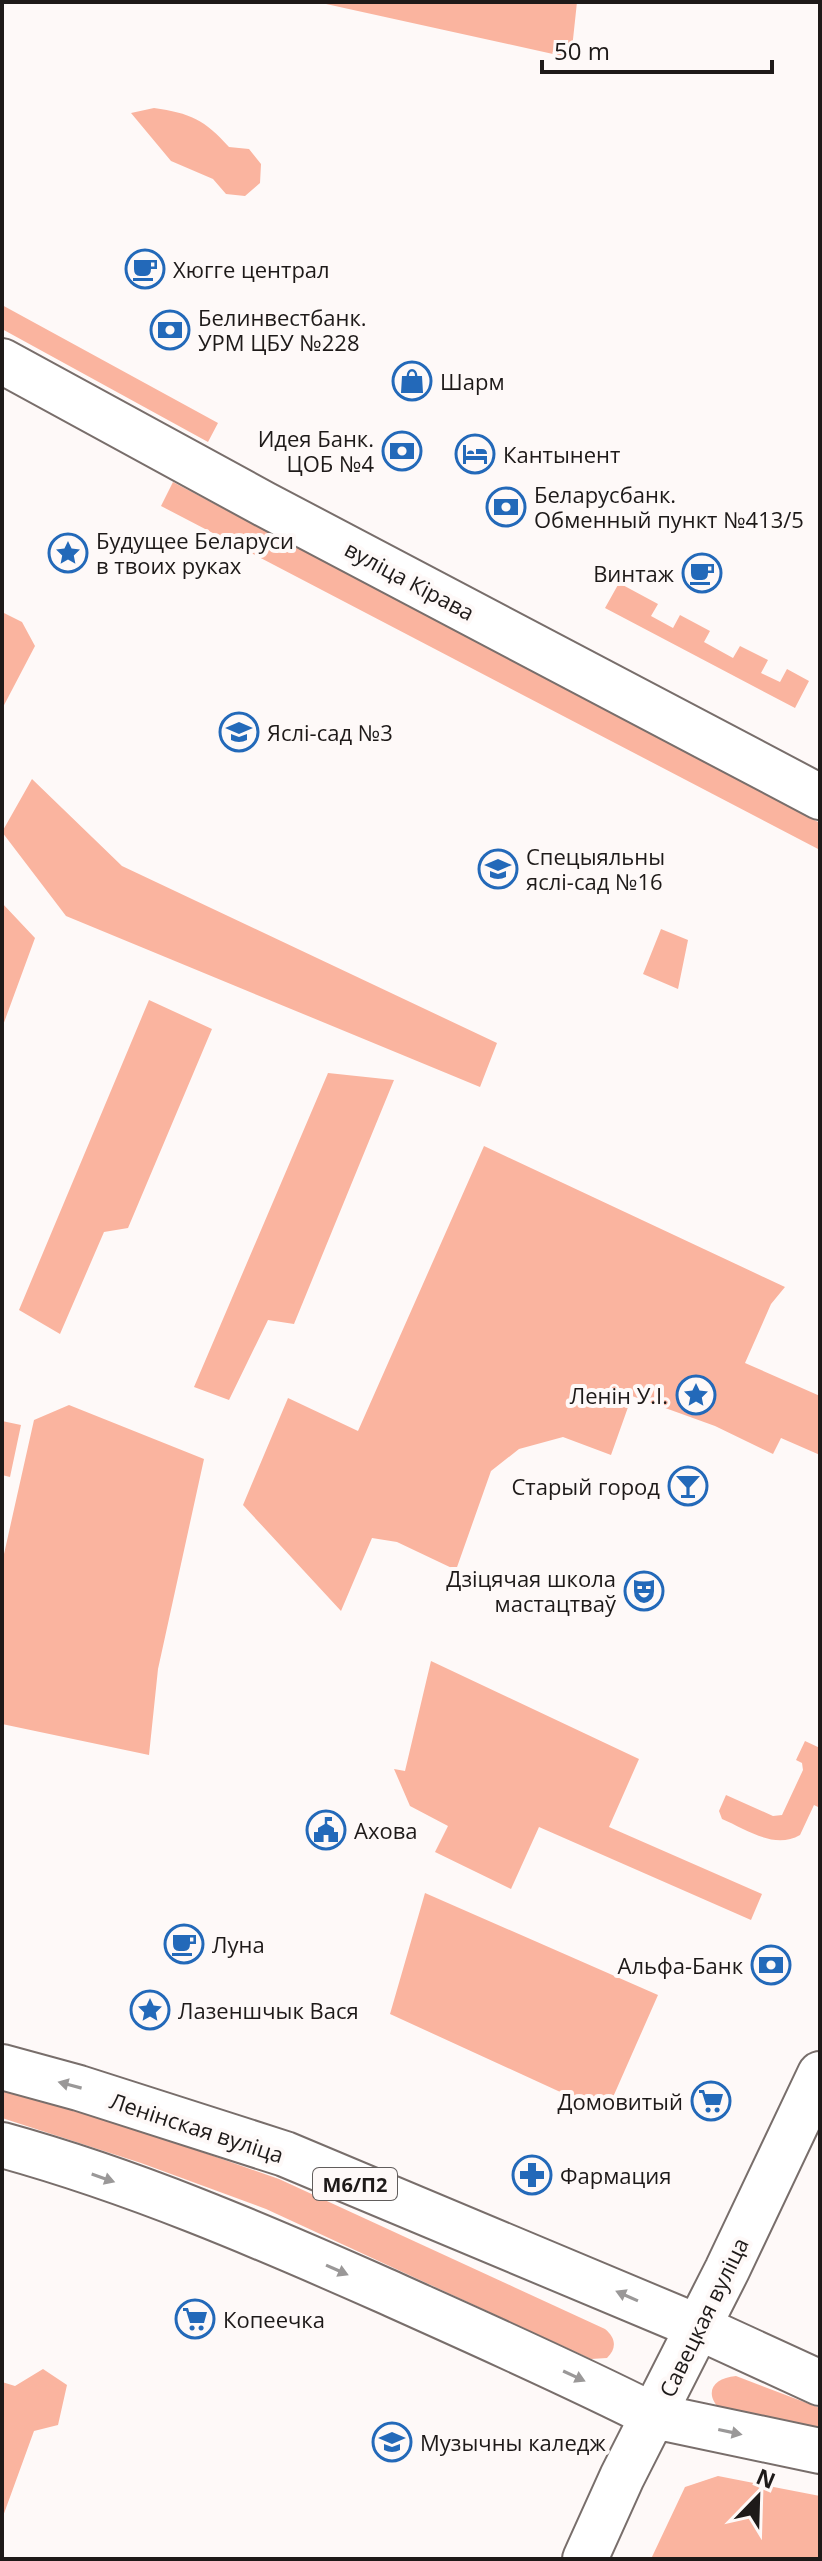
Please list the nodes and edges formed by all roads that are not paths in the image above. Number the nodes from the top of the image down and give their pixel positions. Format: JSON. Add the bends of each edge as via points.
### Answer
{"nodes":[{"id":1,"x":2,"y":361,"type":"edge"},
{"id":2,"x":820,"y":797,"type":"edge"},
{"id":3,"x":2,"y":2067,"type":"edge"},
{"id":4,"x":820,"y":2074,"type":"edge"},
{"id":5,"x":2,"y":2145,"type":"edge"},
{"id":6,"x":698,"y":2327,"type":"junction"},
{"id":7,"x":820,"y":2383,"type":"edge"},
{"id":8,"x":654,"y":2416,"type":"junction"},
{"id":9,"x":820,"y":2451,"type":"edge"},
{"id":10,"x":585,"y":2559,"type":"edge"}],
"edges":[{"from":1,"to":2,"type":"main road","name":"вуліца Кірава"},
{"from":6,"to":3,"type":"main road","name":"Ленінская вуліца","number":"М6/П2","one_way":true,"via":[[285,2154]]},
{"from":4,"to":6,"type":"main road","name":"Савецкая вуліца"},
{"from":5,"to":8,"type":"main road","one_way":true,"via":[[266,2238]]},
{"from":6,"to":7,"type":"main road","name":"Ленінская вуліца"},
{"from":6,"to":8,"type":"main road","name":"Савецкая вуліца"},
{"from":8,"to":9,"type":"main road","one_way":true},
{"from":8,"to":10,"type":"main road","name":"Савецкая вуліца"}]}
